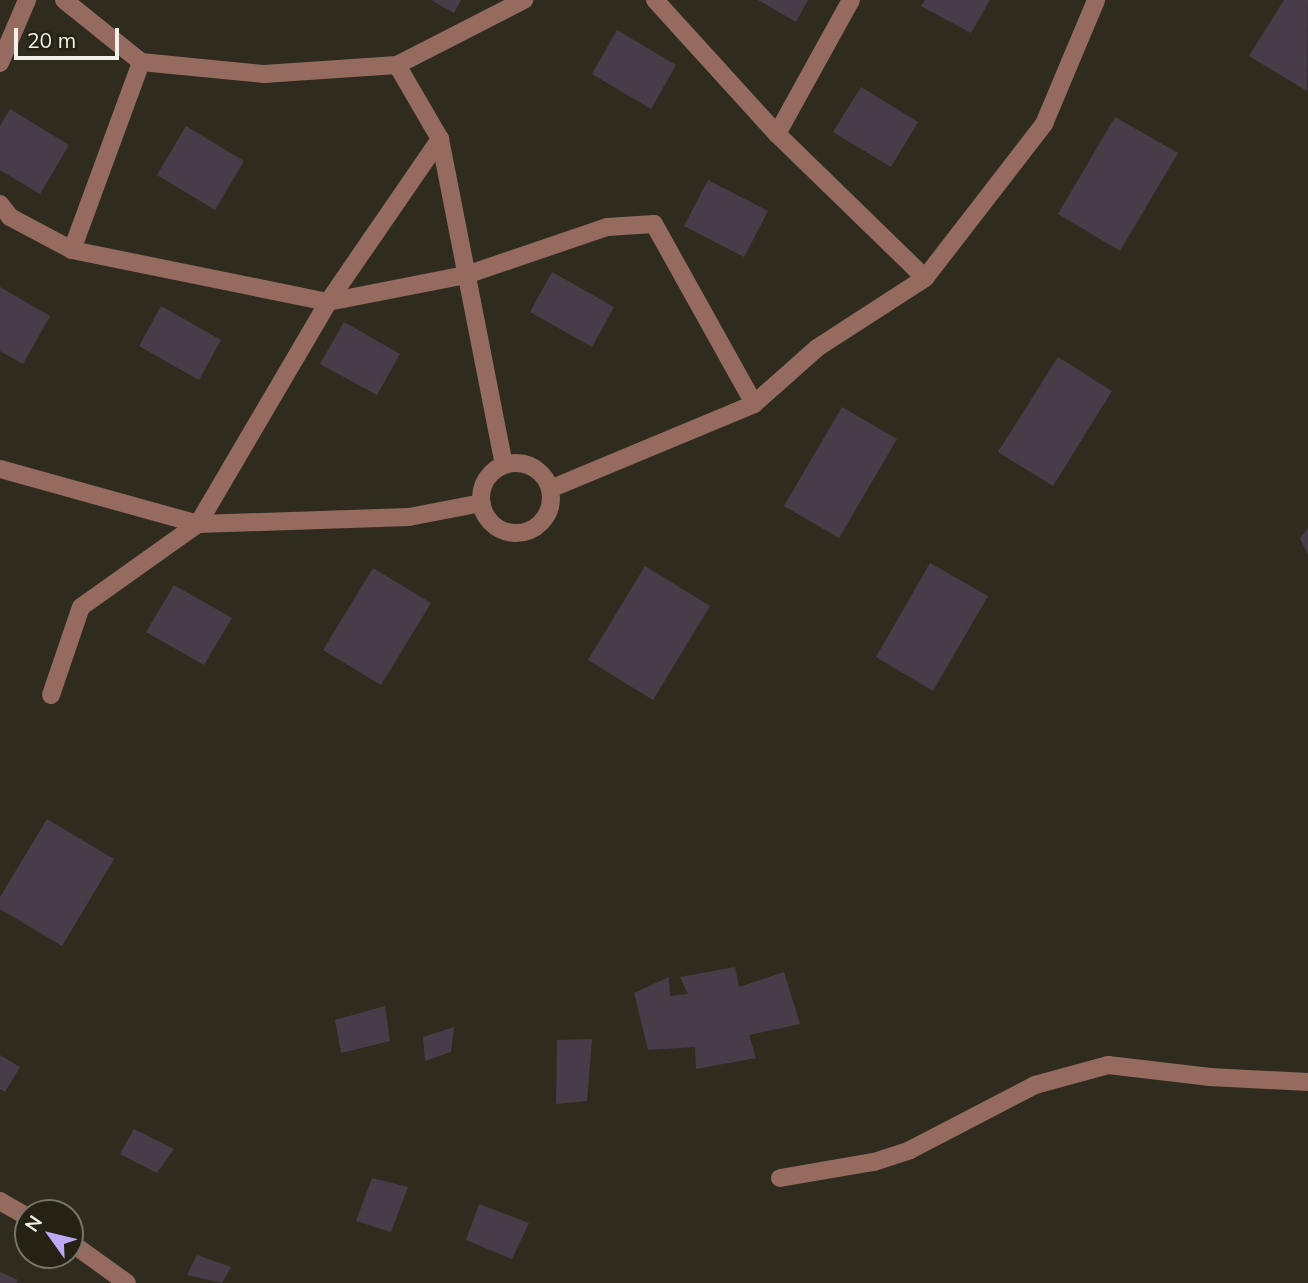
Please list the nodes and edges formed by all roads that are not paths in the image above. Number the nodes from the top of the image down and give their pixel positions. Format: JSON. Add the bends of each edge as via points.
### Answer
{"nodes":[{"id":1,"x":27,"y":0,"type":"edge"},
{"id":2,"x":64,"y":0,"type":"edge"},
{"id":3,"x":524,"y":0,"type":"edge"},
{"id":4,"x":655,"y":0,"type":"edge"},
{"id":5,"x":851,"y":0,"type":"edge"},
{"id":6,"x":1096,"y":0,"type":"edge"},
{"id":7,"x":141,"y":62,"type":"junction"},
{"id":8,"x":0,"y":63,"type":"edge"},
{"id":9,"x":397,"y":65,"type":"junction"},
{"id":10,"x":777,"y":134,"type":"junction"},
{"id":11,"x":440,"y":139,"type":"junction"},
{"id":12,"x":3,"y":217,"type":"edge"},
{"id":13,"x":72,"y":250,"type":"junction"},
{"id":14,"x":466,"y":275,"type":"junction"},
{"id":15,"x":925,"y":278,"type":"junction"},
{"id":16,"x":328,"y":302,"type":"junction"},
{"id":17,"x":754,"y":404,"type":"junction"},
{"id":18,"x":504,"y":466,"type":"junction"},
{"id":19,"x":0,"y":469,"type":"edge"},
{"id":20,"x":550,"y":489,"type":"junction"},
{"id":21,"x":482,"y":503,"type":"junction"},
{"id":22,"x":198,"y":524,"type":"junction"},
{"id":23,"x":51,"y":695,"type":"dead end"},
{"id":24,"x":1308,"y":1082,"type":"edge"},
{"id":25,"x":780,"y":1178,"type":"dead end"},
{"id":26,"x":84,"y":1252,"type":"edge"},
{"id":27,"x":127,"y":1283,"type":"edge"}],
"edges":[{"from":1,"to":8,"type":"street"},
{"from":2,"to":7,"type":"street"},
{"from":3,"to":9,"type":"street"},
{"from":4,"to":10,"type":"street"},
{"from":5,"to":10,"type":"street"},
{"from":6,"to":15,"type":"street","via":[[1044,124]]},
{"from":7,"to":9,"type":"street","via":[[264,74]]},
{"from":7,"to":13,"type":"street"},
{"from":9,"to":11,"type":"street"},
{"from":10,"to":15,"type":"street"},
{"from":11,"to":14,"type":"street"},
{"from":11,"to":16,"type":"street"},
{"from":12,"to":13,"type":"street"},
{"from":13,"to":16,"type":"street"},
{"from":14,"to":16,"type":"street"},
{"from":14,"to":17,"type":"street","via":[[607,227],[653,224]]},
{"from":14,"to":18,"type":"street"},
{"from":15,"to":17,"type":"street","via":[[817,348]]},
{"from":16,"to":22,"type":"street"},
{"from":17,"to":20,"type":"street"},
{"from":18,"to":20,"type":"street","via":[[516,463],[537,470]]},
{"from":18,"to":21,"type":"street","via":[[486,480]]},
{"from":19,"to":22,"type":"street"},
{"from":20,"to":21,"type":"street","via":[[545,519],[526,532],[503,531],[485,515]]},
{"from":21,"to":22,"type":"street","via":[[409,517]]},
{"from":22,"to":23,"type":"street","via":[[81,607]]},
{"from":24,"to":25,"type":"street","via":[[1108,1065],[1035,1085],[886,1158]]},
{"from":26,"to":27,"type":"street"}]}
